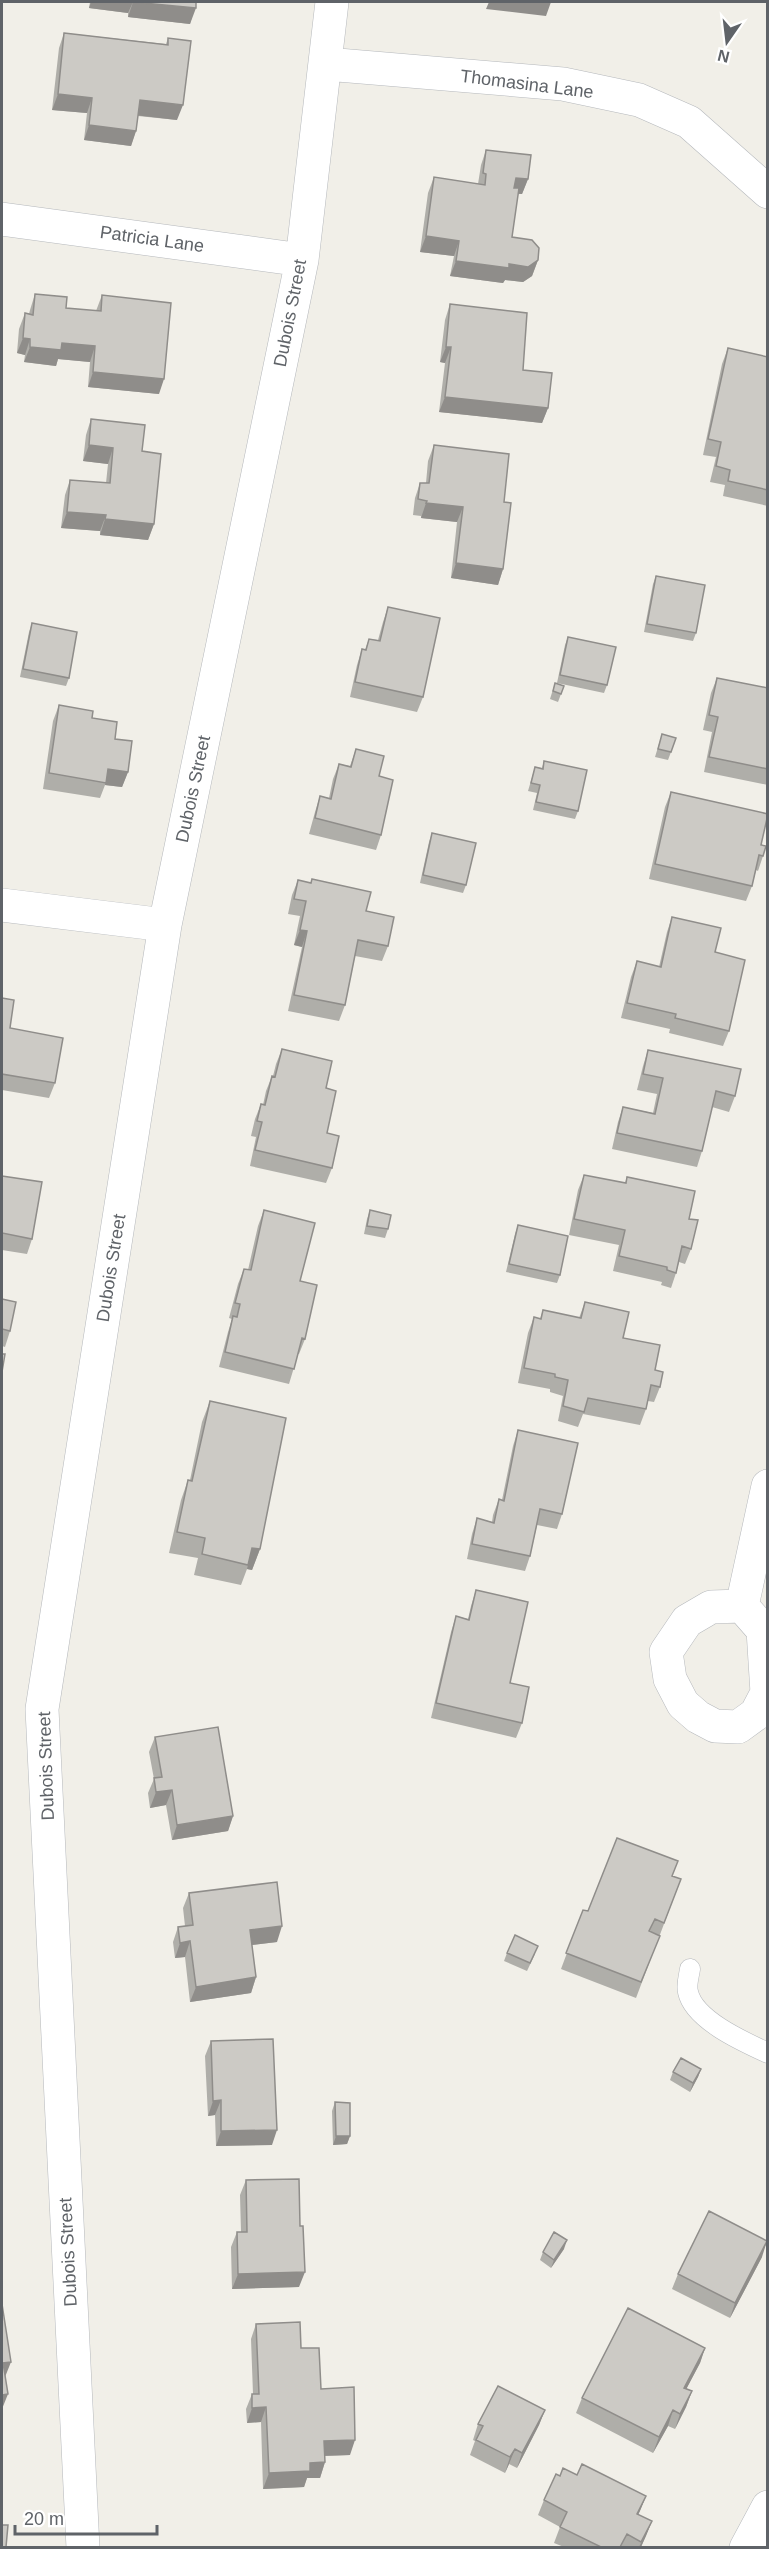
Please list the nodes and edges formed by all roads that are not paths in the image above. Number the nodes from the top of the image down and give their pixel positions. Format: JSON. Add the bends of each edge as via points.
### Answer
{"nodes":[{"id":1,"x":332,"y":2,"type":"edge"},
{"id":2,"x":326,"y":64,"type":"junction"},
{"id":3,"x":768,"y":192,"type":"edge"},
{"id":4,"x":2,"y":219,"type":"edge"},
{"id":5,"x":302,"y":260,"type":"junction"},
{"id":6,"x":2,"y":905,"type":"edge"},
{"id":7,"x":165,"y":926,"type":"junction"},
{"id":8,"x":768,"y":1486,"type":"edge"},
{"id":9,"x":742,"y":1606,"type":"dead end"},
{"id":10,"x":690,"y":1969,"type":"dead end"},
{"id":11,"x":768,"y":2053,"type":"edge"},
{"id":12,"x":768,"y":2507,"type":"edge"},
{"id":13,"x":82,"y":2547,"type":"edge"},
{"id":14,"x":746,"y":2547,"type":"edge"}],
"edges":[{"from":1,"to":2,"type":"street","name":"Dubois Street"},
{"from":2,"to":3,"type":"street","name":"Thomasina Lane","via":[[563,84],[639,100],[689,122]]},
{"from":2,"to":5,"type":"street","name":"Dubois Street"},
{"from":4,"to":5,"type":"street","name":"Patricia Lane"},
{"from":5,"to":7,"type":"street","name":"Dubois Street"},
{"from":6,"to":7,"type":"street"},
{"from":7,"to":13,"type":"street","name":"Dubois Street","via":[[42,1709]]},
{"from":8,"to":9,"type":"street"},
{"from":10,"to":11,"type":"lane","via":[[687,1990],[693,2006],[731,2036]]},
{"from":12,"to":14,"type":"street"}]}
